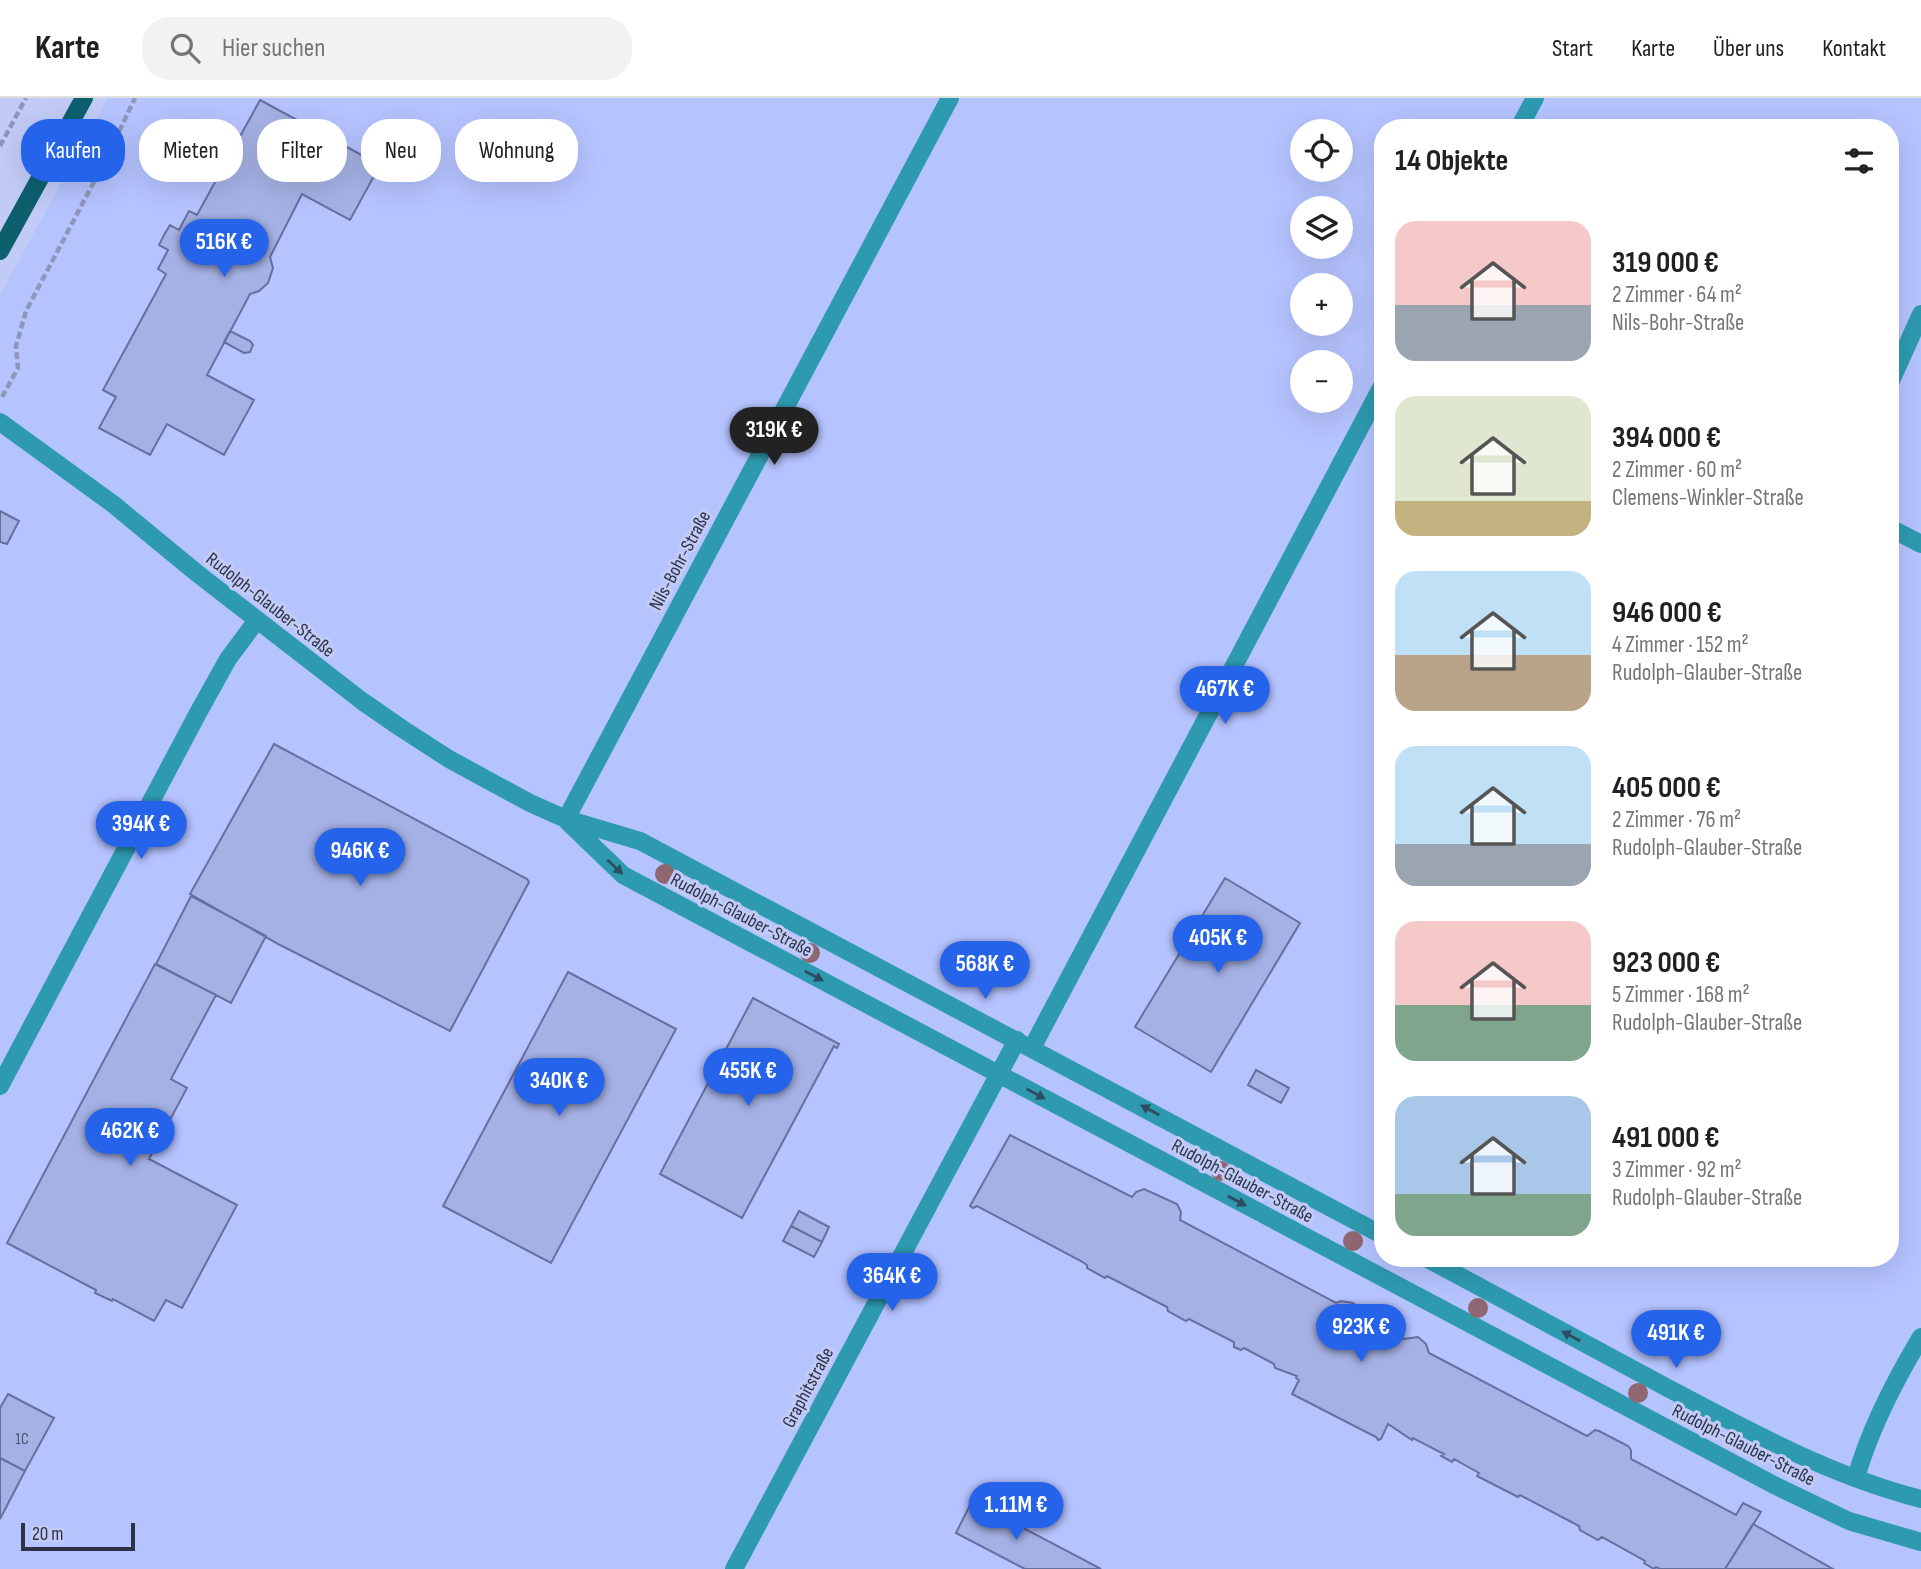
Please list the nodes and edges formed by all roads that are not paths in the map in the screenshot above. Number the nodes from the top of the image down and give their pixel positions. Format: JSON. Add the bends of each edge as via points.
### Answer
{"nodes":[{"id":1,"x":84,"y":98,"type":"edge"},
{"id":2,"x":950,"y":98,"type":"edge"},
{"id":3,"x":1535,"y":98,"type":"edge"},
{"id":4,"x":1524,"y":119,"type":"edge"},
{"id":5,"x":0,"y":251,"type":"edge"},
{"id":6,"x":1921,"y":314,"type":"edge"},
{"id":7,"x":1899,"y":363,"type":"edge"},
{"id":8,"x":1374,"y":401,"type":"edge"},
{"id":9,"x":0,"y":422,"type":"edge"},
{"id":10,"x":1899,"y":533,"type":"edge"},
{"id":11,"x":1921,"y":544,"type":"edge"},
{"id":12,"x":257,"y":620,"type":"junction"},
{"id":13,"x":566,"y":820,"type":"junction"},
{"id":14,"x":1025,"y":1044,"type":"junction"},
{"id":15,"x":998,"y":1074,"type":"junction"},
{"id":16,"x":0,"y":1086,"type":"edge"},
{"id":17,"x":1374,"y":1231,"type":"edge"},
{"id":18,"x":1443,"y":1267,"type":"edge"},
{"id":19,"x":1921,"y":1336,"type":"edge"},
{"id":20,"x":1856,"y":1478,"type":"junction"},
{"id":21,"x":1921,"y":1499,"type":"edge"},
{"id":22,"x":1921,"y":1542,"type":"edge"},
{"id":23,"x":734,"y":1569,"type":"edge"}],
"edges":[{"from":1,"to":5,"type":"main road"},
{"from":2,"to":13,"type":"street","name":"Nils-Bohr-Straße"},
{"from":3,"to":4,"type":"street"},
{"from":6,"to":7,"type":"street"},
{"from":8,"to":14,"type":"street","name":"Graphitstraße"},
{"from":9,"to":12,"type":"street","name":"Rudolph-Glauber-Straße","via":[[113,504]]},
{"from":10,"to":11,"type":"street"},
{"from":12,"to":13,"type":"street","name":"Rudolph-Glauber-Straße","via":[[362,701],[449,759]]},
{"from":12,"to":16,"type":"street","via":[[204,702]]},
{"from":13,"to":14,"type":"street","name":"Rudolph-Glauber-Straße","via":[[640,841]]},
{"from":13,"to":15,"type":"street","name":"Rudolph-Glauber-Straße","one_way":true,"via":[[623,875]]},
{"from":14,"to":15,"type":"street","name":"Graphitstraße"},
{"from":17,"to":14,"type":"street","name":"Rudolph-Glauber-Straße","one_way":true},
{"from":15,"to":22,"type":"street","name":"Rudolph-Glauber-Straße","one_way":true,"via":[[1776,1486],[1849,1521]]},
{"from":15,"to":23,"type":"street","name":"Graphitstraße"},
{"from":20,"to":18,"type":"street","name":"Rudolph-Glauber-Straße","one_way":true,"via":[[1747,1430]]},
{"from":19,"to":20,"type":"street","via":[[1893,1384]]},
{"from":20,"to":21,"type":"street","name":"Rudolph-Glauber-Straße"}]}
